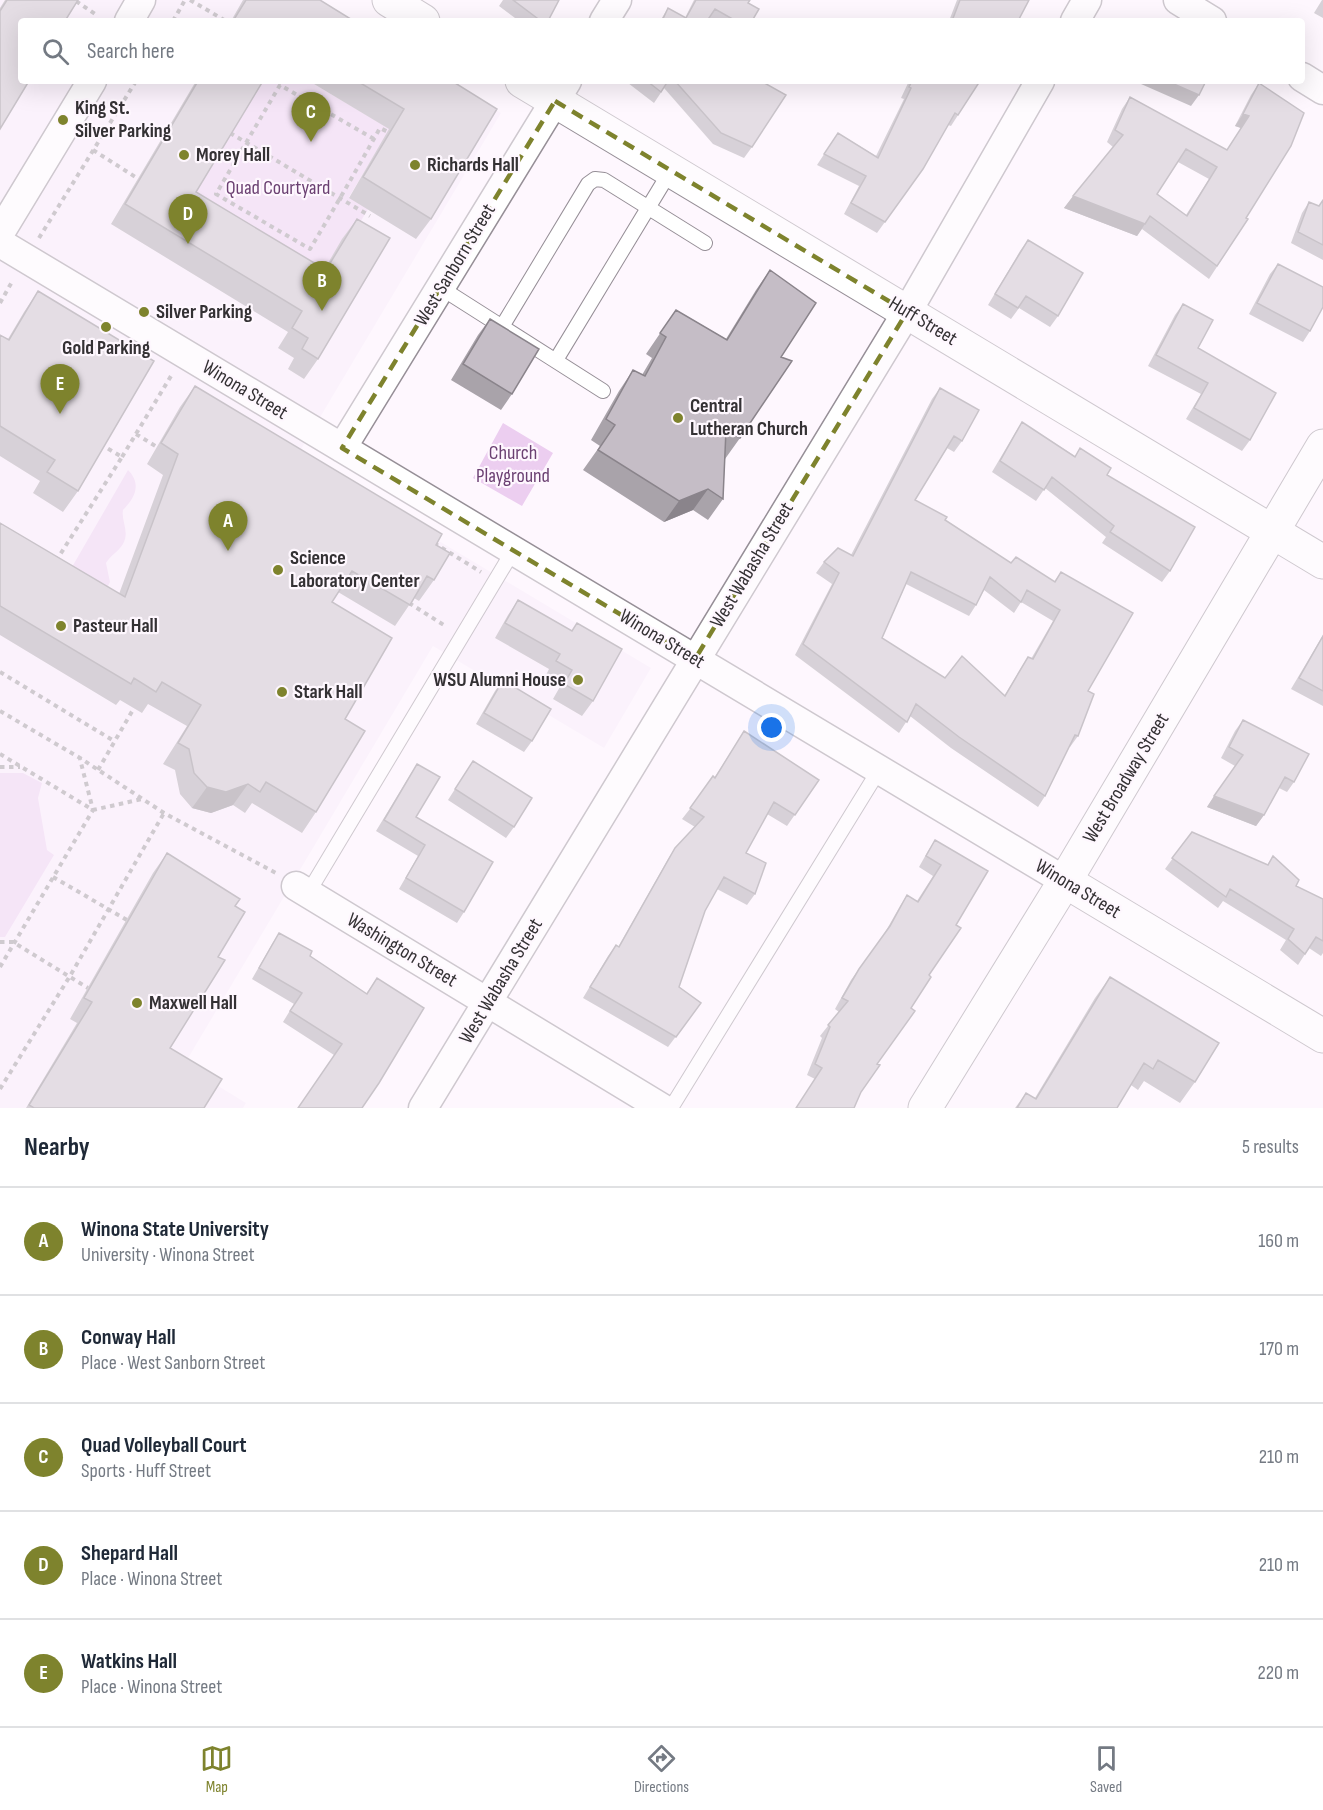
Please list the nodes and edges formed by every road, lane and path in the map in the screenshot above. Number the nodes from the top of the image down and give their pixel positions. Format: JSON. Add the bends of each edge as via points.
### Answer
{"nodes":[{"id":1,"x":141,"y":0,"type":"edge"},
{"id":2,"x":188,"y":0,"type":"edge"},
{"id":3,"x":389,"y":0,"type":"edge"},
{"id":4,"x":617,"y":0,"type":"edge"},
{"id":5,"x":1087,"y":0,"type":"edge"},
{"id":6,"x":1178,"y":0,"type":"edge"},
{"id":7,"x":76,"y":1,"type":"edge"},
{"id":8,"x":98,"y":16,"type":"dead end"},
{"id":9,"x":131,"y":18,"type":"edge"},
{"id":10,"x":174,"y":18,"type":"edge"},
{"id":11,"x":221,"y":18,"type":"edge"},
{"id":12,"x":418,"y":18,"type":"edge"},
{"id":13,"x":606,"y":18,"type":"edge"},
{"id":14,"x":1077,"y":18,"type":"edge"},
{"id":15,"x":1207,"y":18,"type":"edge"},
{"id":16,"x":1305,"y":79,"type":"edge"},
{"id":17,"x":90,"y":84,"type":"edge"},
{"id":18,"x":134,"y":84,"type":"edge"},
{"id":19,"x":534,"y":84,"type":"edge"},
{"id":20,"x":1038,"y":84,"type":"edge"},
{"id":21,"x":1323,"y":90,"type":"edge"},
{"id":22,"x":561,"y":91,"type":"edge"},
{"id":23,"x":388,"y":132,"type":"edge"},
{"id":24,"x":230,"y":133,"type":"edge"},
{"id":25,"x":374,"y":140,"type":"junction"},
{"id":26,"x":247,"y":142,"type":"junction"},
{"id":27,"x":93,"y":150,"type":"junction"},
{"id":28,"x":671,"y":170,"type":"junction"},
{"id":29,"x":138,"y":178,"type":"edge"},
{"id":30,"x":340,"y":198,"type":"junction"},
{"id":31,"x":649,"y":207,"type":"junction"},
{"id":32,"x":370,"y":216,"type":"dead end"},
{"id":33,"x":282,"y":232,"type":"junction"},
{"id":34,"x":0,"y":233,"type":"edge"},
{"id":35,"x":279,"y":238,"type":"dead end"},
{"id":36,"x":0,"y":243,"type":"edge"},
{"id":37,"x":705,"y":243,"type":"dead end"},
{"id":38,"x":26,"y":259,"type":"junction"},
{"id":39,"x":441,"y":288,"type":"junction"},
{"id":40,"x":0,"y":303,"type":"edge"},
{"id":41,"x":907,"y":312,"type":"junction"},
{"id":42,"x":503,"y":325,"type":"junction"},
{"id":43,"x":185,"y":354,"type":"junction"},
{"id":44,"x":556,"y":360,"type":"junction"},
{"id":45,"x":603,"y":391,"type":"dead end"},
{"id":46,"x":135,"y":434,"type":"junction"},
{"id":47,"x":102,"y":445,"type":"edge"},
{"id":48,"x":1323,"y":446,"type":"edge"},
{"id":49,"x":157,"y":447,"type":"dead end"},
{"id":50,"x":342,"y":448,"type":"junction"},
{"id":51,"x":122,"y":457,"type":"junction"},
{"id":52,"x":1271,"y":531,"type":"junction"},
{"id":53,"x":432,"y":542,"type":"edge"},
{"id":54,"x":513,"y":551,"type":"junction"},
{"id":55,"x":1323,"y":562,"type":"edge"},
{"id":56,"x":54,"y":565,"type":"edge"},
{"id":57,"x":483,"y":573,"type":"junction"},
{"id":58,"x":496,"y":580,"type":"junction"},
{"id":59,"x":478,"y":582,"type":"dead end"},
{"id":60,"x":409,"y":603,"type":"edge"},
{"id":61,"x":450,"y":629,"type":"dead end"},
{"id":62,"x":695,"y":659,"type":"junction"},
{"id":63,"x":0,"y":672,"type":"edge"},
{"id":64,"x":134,"y":708,"type":"dead end"},
{"id":65,"x":0,"y":711,"type":"edge"},
{"id":66,"x":114,"y":741,"type":"junction"},
{"id":67,"x":0,"y":754,"type":"edge"},
{"id":68,"x":80,"y":758,"type":"junction"},
{"id":69,"x":0,"y":767,"type":"edge"},
{"id":70,"x":21,"y":767,"type":"junction"},
{"id":71,"x":98,"y":770,"type":"junction"},
{"id":72,"x":879,"y":770,"type":"junction"},
{"id":73,"x":142,"y":799,"type":"junction"},
{"id":74,"x":93,"y":810,"type":"junction"},
{"id":75,"x":164,"y":813,"type":"junction"},
{"id":76,"x":52,"y":877,"type":"junction"},
{"id":77,"x":1065,"y":881,"type":"junction"},
{"id":78,"x":294,"y":885,"type":"junction"},
{"id":79,"x":109,"y":909,"type":"junction"},
{"id":80,"x":127,"y":920,"type":"edge"},
{"id":81,"x":0,"y":942,"type":"edge"},
{"id":82,"x":13,"y":942,"type":"junction"},
{"id":83,"x":0,"y":967,"type":"edge"},
{"id":84,"x":70,"y":976,"type":"junction"},
{"id":85,"x":88,"y":988,"type":"edge"},
{"id":86,"x":488,"y":1002,"type":"junction"},
{"id":87,"x":1323,"y":1036,"type":"edge"},
{"id":88,"x":0,"y":1089,"type":"edge"},
{"id":89,"x":423,"y":1108,"type":"edge"},
{"id":90,"x":662,"y":1108,"type":"edge"},
{"id":91,"x":672,"y":1108,"type":"edge"},
{"id":92,"x":925,"y":1108,"type":"edge"}],
"edges":[{"from":1,"to":9,"type":"street"},
{"from":2,"to":10,"type":"path"},
{"from":2,"to":11,"type":"path"},
{"from":3,"to":12,"type":"main road"},
{"from":4,"to":13,"type":"street"},
{"from":5,"to":14,"type":"street"},
{"from":6,"to":15,"type":"street"},
{"from":7,"to":8,"type":"path"},
{"from":16,"to":21,"type":"street"},
{"from":17,"to":34,"type":"street"},
{"from":18,"to":27,"type":"path"},
{"from":19,"to":22,"type":"main road","name":"Huff Street"},
{"from":20,"to":41,"type":"street","name":"West Wabasha Street"},
{"from":22,"to":28,"type":"main road","name":"Huff Street"},
{"from":22,"to":39,"type":"street","name":"West Sanborn Street"},
{"from":23,"to":25,"type":"path","via":[[380,128]]},
{"from":24,"to":26,"type":"path"},
{"from":25,"to":26,"type":"path","via":[[280,85]]},
{"from":25,"to":30,"type":"path"},
{"from":26,"to":30,"type":"path"},
{"from":26,"to":33,"type":"path","via":[[216,194]]},
{"from":27,"to":29,"type":"path"},
{"from":27,"to":38,"type":"path"},
{"from":28,"to":31,"type":"lane"},
{"from":28,"to":41,"type":"main road","name":"Huff Street"},
{"from":30,"to":32,"type":"path"},
{"from":30,"to":33,"type":"path","via":[[310,249]]},
{"from":31,"to":37,"type":"lane"},
{"from":31,"to":42,"type":"lane","via":[[604,180],[595,179],[588,184]]},
{"from":31,"to":44,"type":"lane"},
{"from":33,"to":35,"type":"path"},
{"from":36,"to":38,"type":"street","name":"Winona Street"},
{"from":38,"to":40,"type":"path"},
{"from":38,"to":43,"type":"street","name":"Winona Street"},
{"from":39,"to":42,"type":"lane"},
{"from":39,"to":50,"type":"street","name":"West Sanborn Street"},
{"from":41,"to":52,"type":"main road","name":"Huff Street"},
{"from":41,"to":62,"type":"street","name":"West Wabasha Street"},
{"from":42,"to":44,"type":"lane"},
{"from":43,"to":46,"type":"path"},
{"from":43,"to":50,"type":"street","name":"Winona Street"},
{"from":44,"to":45,"type":"lane"},
{"from":46,"to":49,"type":"path"},
{"from":46,"to":51,"type":"path"},
{"from":47,"to":51,"type":"path"},
{"from":48,"to":52,"type":"main road","name":"West Broadway Street"},
{"from":50,"to":54,"type":"street","name":"Winona Street"},
{"from":51,"to":56,"type":"path"},
{"from":52,"to":55,"type":"main road","name":"Huff Street"},
{"from":52,"to":77,"type":"main road","name":"West Broadway Street"},
{"from":53,"to":57,"type":"path"},
{"from":54,"to":58,"type":"lane"},
{"from":54,"to":62,"type":"street","name":"Winona Street"},
{"from":57,"to":58,"type":"path"},
{"from":57,"to":59,"type":"path"},
{"from":58,"to":78,"type":"lane"},
{"from":60,"to":61,"type":"path"},
{"from":62,"to":72,"type":"street","name":"Winona Street"},
{"from":62,"to":86,"type":"street","name":"West Wabasha Street"},
{"from":63,"to":66,"type":"path"},
{"from":64,"to":66,"type":"path"},
{"from":65,"to":68,"type":"path"},
{"from":66,"to":71,"type":"path"},
{"from":67,"to":70,"type":"path"},
{"from":68,"to":71,"type":"path"},
{"from":68,"to":74,"type":"path"},
{"from":69,"to":70,"type":"path"},
{"from":70,"to":74,"type":"path"},
{"from":71,"to":73,"type":"path"},
{"from":72,"to":77,"type":"street","name":"Winona Street"},
{"from":72,"to":91,"type":"lane"},
{"from":73,"to":74,"type":"path"},
{"from":73,"to":75,"type":"path"},
{"from":74,"to":76,"type":"path"},
{"from":75,"to":78,"type":"path"},
{"from":75,"to":79,"type":"path"},
{"from":76,"to":79,"type":"path"},
{"from":76,"to":82,"type":"path"},
{"from":77,"to":87,"type":"main road","name":"Winona Street"},
{"from":77,"to":92,"type":"main road","name":"West Broadway Street"},
{"from":78,"to":86,"type":"street","name":"Washington Street"},
{"from":79,"to":80,"type":"path"},
{"from":79,"to":84,"type":"path"},
{"from":81,"to":82,"type":"path"},
{"from":82,"to":83,"type":"path"},
{"from":82,"to":84,"type":"path"},
{"from":84,"to":85,"type":"path"},
{"from":84,"to":88,"type":"path"},
{"from":86,"to":89,"type":"street","name":"West Wabasha Street"},
{"from":86,"to":90,"type":"street","name":"Washington Street"}]}
